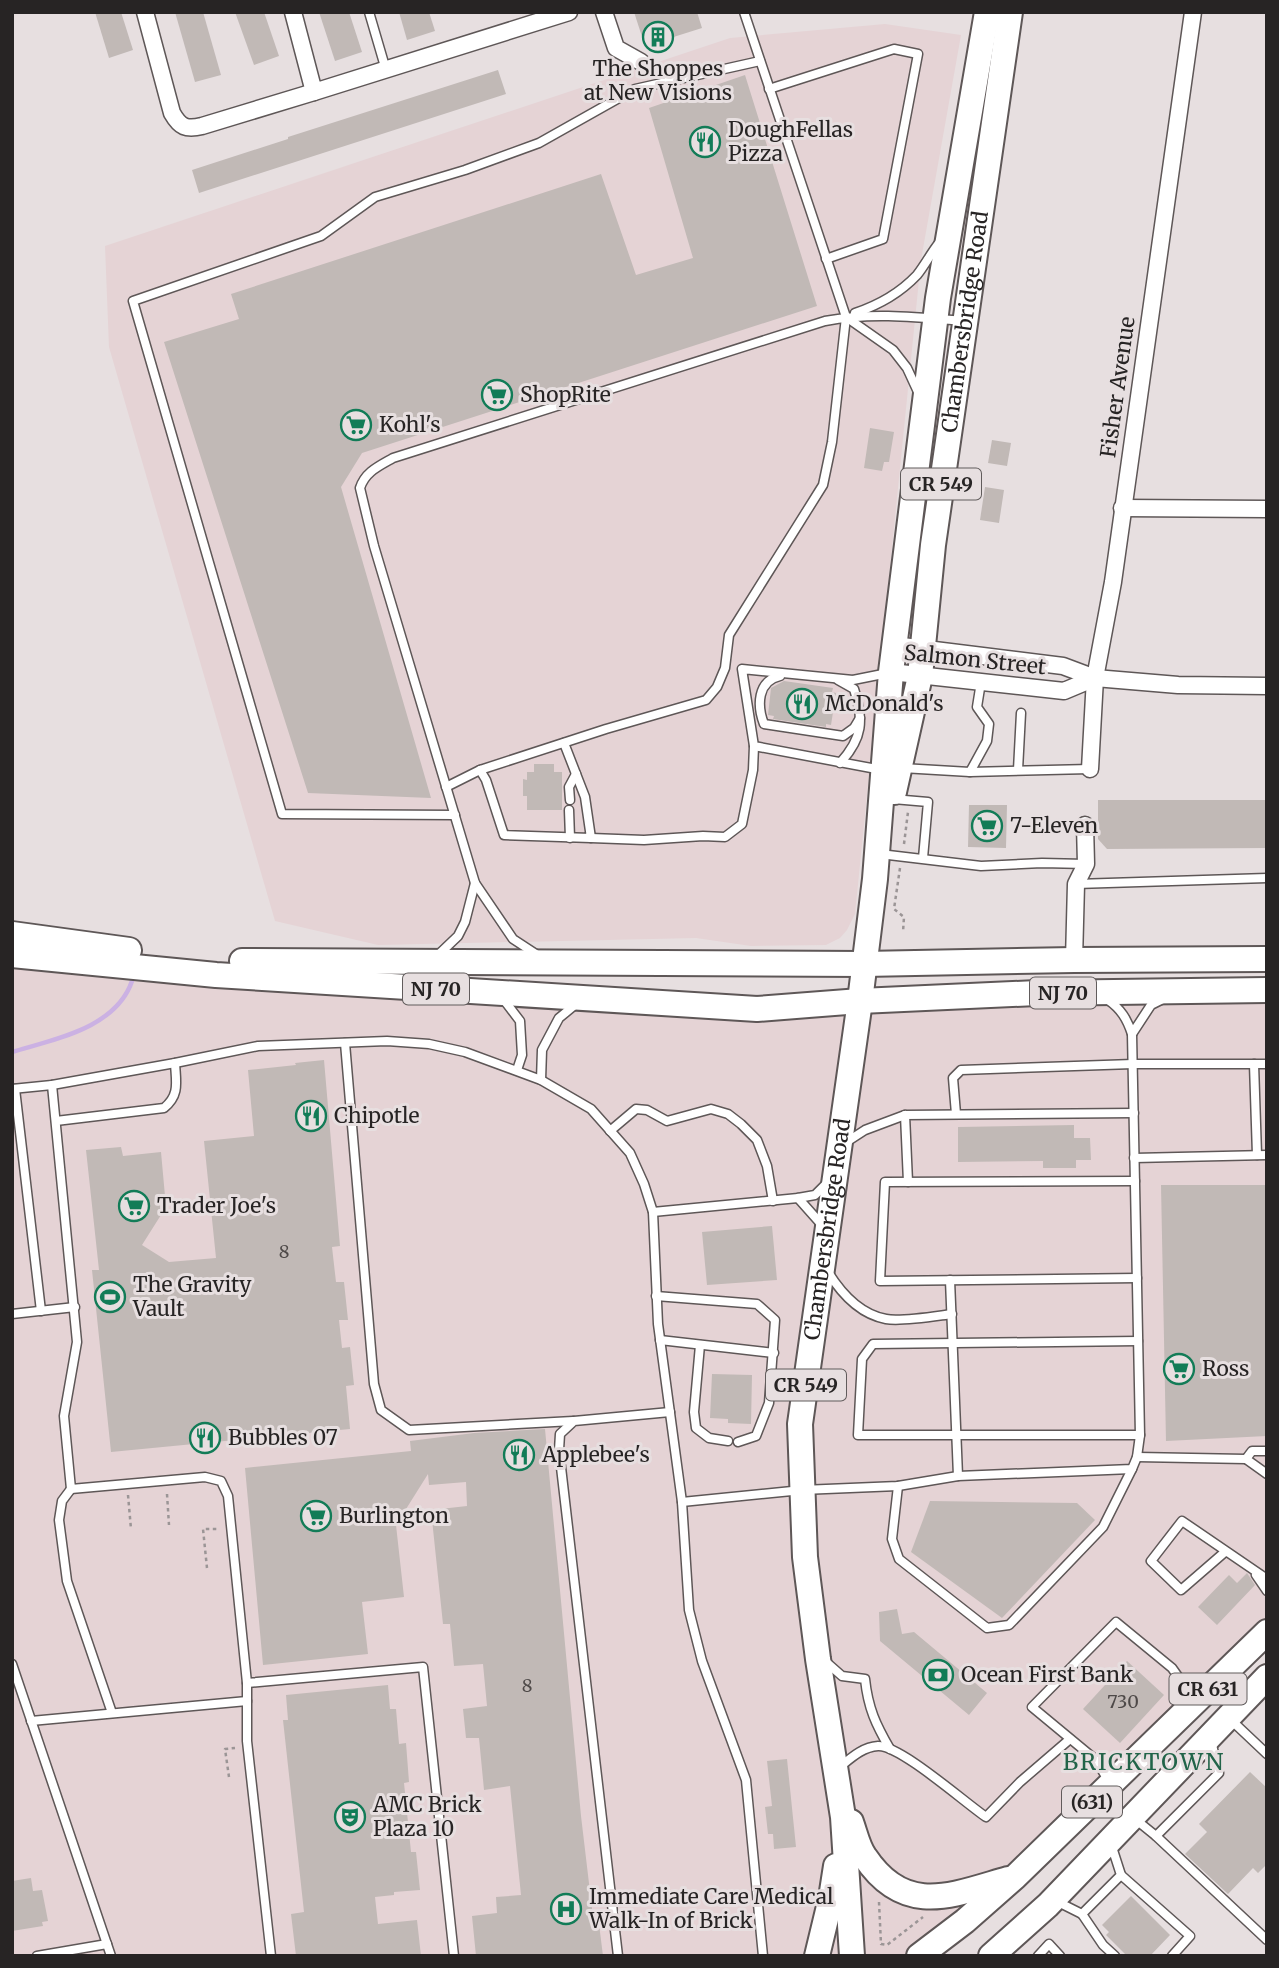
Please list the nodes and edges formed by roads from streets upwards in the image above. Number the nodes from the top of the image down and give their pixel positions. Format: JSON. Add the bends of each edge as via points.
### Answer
{"nodes":[{"id":1,"x":145,"y":12,"type":"edge"},
{"id":2,"x":293,"y":12,"type":"edge"},
{"id":3,"x":569,"y":12,"type":"edge"},
{"id":4,"x":604,"y":12,"type":"edge"},
{"id":5,"x":987,"y":12,"type":"edge"},
{"id":6,"x":1010,"y":12,"type":"edge"},
{"id":7,"x":1193,"y":12,"type":"edge"},
{"id":8,"x":641,"y":62,"type":"dead end"},
{"id":9,"x":314,"y":92,"type":"junction"},
{"id":10,"x":1122,"y":508,"type":"junction"},
{"id":11,"x":1267,"y":509,"type":"edge"},
{"id":12,"x":894,"y":645,"type":"junction"},
{"id":13,"x":923,"y":647,"type":"junction"},
{"id":14,"x":891,"y":672,"type":"junction"},
{"id":15,"x":919,"y":676,"type":"junction"},
{"id":16,"x":1095,"y":678,"type":"junction"},
{"id":17,"x":1267,"y":686,"type":"edge"},
{"id":18,"x":891,"y":769,"type":"junction"},
{"id":19,"x":1090,"y":769,"type":"road end"},
{"id":20,"x":1085,"y":825,"type":"dead end"},
{"id":21,"x":875,"y":878,"type":"junction"},
{"id":22,"x":12,"y":923,"type":"edge"},
{"id":23,"x":22,"y":936,"type":"edge"},
{"id":24,"x":12,"y":955,"type":"edge"},
{"id":25,"x":1267,"y":959,"type":"edge"},
{"id":26,"x":1074,"y":960,"type":"junction"},
{"id":27,"x":864,"y":964,"type":"junction"},
{"id":28,"x":1265,"y":992,"type":"edge"},
{"id":29,"x":860,"y":1001,"type":"junction"},
{"id":30,"x":1267,"y":1632,"type":"edge"},
{"id":31,"x":1267,"y":1677,"type":"edge"},
{"id":32,"x":1150,"y":1746,"type":"joint"},
{"id":33,"x":837,"y":1779,"type":"junction"},
{"id":34,"x":843,"y":1817,"type":"junction"},
{"id":35,"x":1015,"y":1877,"type":"junction"},
{"id":36,"x":1054,"y":1899,"type":"junction"},
{"id":37,"x":817,"y":1956,"type":"edge"},
{"id":38,"x":852,"y":1956,"type":"edge"},
{"id":39,"x":919,"y":1956,"type":"edge"},
{"id":40,"x":991,"y":1956,"type":"edge"},
{"id":41,"x":1008,"y":1956,"type":"edge"}],
"edges":[{"from":1,"to":9,"type":"street","via":[[179,125],[202,127]]},
{"from":2,"to":9,"type":"street"},
{"from":3,"to":9,"type":"street"},
{"from":4,"to":8,"type":"street","via":[[617,48]]},
{"from":5,"to":12,"type":"main road","name":"Chambersbridge Road","number":"CR 549","via":[[936,318]]},
{"from":6,"to":13,"type":"main road","name":"Chambersbridge Road","number":"CR 549","via":[[933,545]]},
{"from":7,"to":10,"type":"street","name":"Fisher Avenue"},
{"from":10,"to":11,"type":"street"},
{"from":10,"to":16,"type":"street","name":"Fisher Avenue"},
{"from":12,"to":13,"type":"street","name":"Salmon Street"},
{"from":12,"to":14,"type":"main road","name":"Chambersbridge Road","number":"CR 549"},
{"from":13,"to":15,"type":"main road","name":"Chambersbridge Road","number":"CR 549"},
{"from":13,"to":16,"type":"street","name":"Salmon Street","via":[[1063,666]]},
{"from":14,"to":15,"type":"street","name":"Salmon Street"},
{"from":14,"to":18,"type":"main road","name":"Chambersbridge Road","number":"CR 549"},
{"from":15,"to":16,"type":"street","name":"Salmon Street","via":[[1064,691]]},
{"from":15,"to":18,"type":"main road","name":"Chambersbridge Road","number":"CR 549"},
{"from":16,"to":17,"type":"street","name":"Salmon Street"},
{"from":16,"to":19,"type":"street","name":"Fisher Avenue"},
{"from":18,"to":21,"type":"main road","name":"Chambersbridge Road","number":"CR 549"},
{"from":18,"to":21,"type":"main road","name":"Chambersbridge Road","number":"CR 549","via":[[901,800],[891,855]]},
{"from":20,"to":26,"type":"street","via":[[1086,864],[1076,884]]},
{"from":21,"to":27,"type":"main road","name":"Chambersbridge Road","number":"CR 549"},
{"from":22,"to":23,"type":"main road"},
{"from":23,"to":27,"type":"main road","number":"NJ 70","via":[[218,960]]},
{"from":24,"to":29,"type":"main road","number":"NJ 70","via":[[216,975],[757,1009]]},
{"from":25,"to":26,"type":"main road","number":"NJ 70"},
{"from":26,"to":27,"type":"main road","number":"NJ 70"},
{"from":27,"to":29,"type":"main road","name":"Chambersbridge Road","number":"CR 549"},
{"from":28,"to":29,"type":"main road","number":"NJ 70","via":[[1097,992]]},
{"from":29,"to":33,"type":"main road","name":"Chambersbridge Road","number":"CR 549","via":[[800,1424],[806,1557]]},
{"from":30,"to":32,"type":"main road","number":"CR 631"},
{"from":31,"to":36,"type":"main road","number":"CR 631"},
{"from":32,"to":35,"type":"main road","number":"(631)"},
{"from":33,"to":34,"type":"main road","name":"Chambersbridge Road","number":"CR 549"},
{"from":33,"to":35,"type":"main road","via":[[864,1857],[898,1889],[923,1898],[945,1897]]},
{"from":34,"to":37,"type":"main road","number":"CR 549"},
{"from":34,"to":38,"type":"main road","name":"Chambersbridge Road","number":"CR 549"},
{"from":35,"to":39,"type":"main road","number":"(631)"},
{"from":36,"to":40,"type":"main road"},
{"from":36,"to":41,"type":"main road","number":"CR 631"}]}
